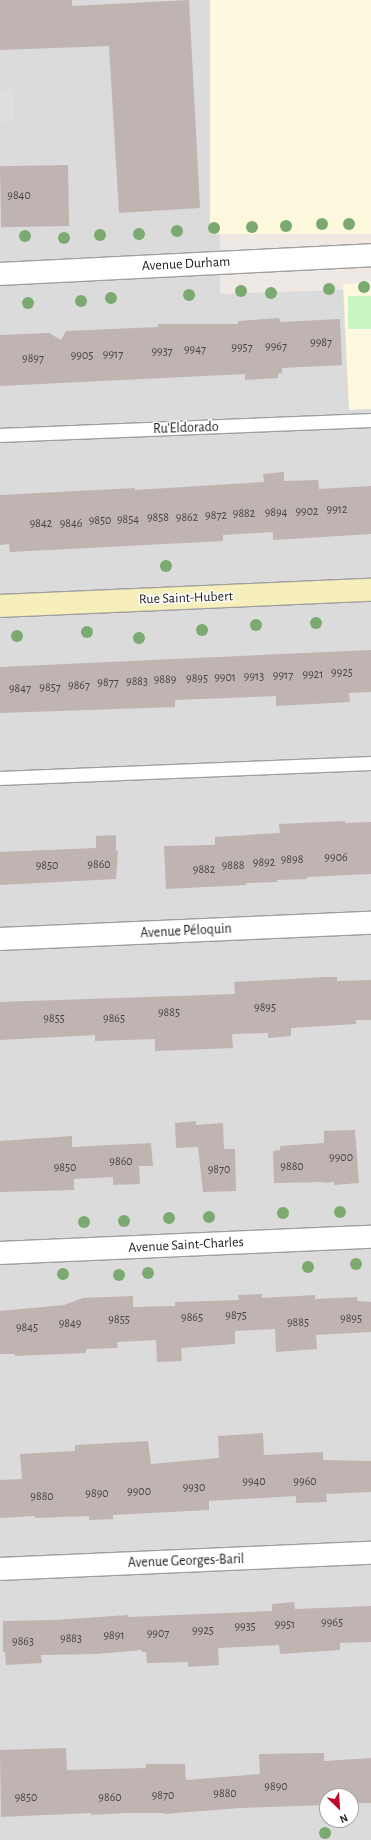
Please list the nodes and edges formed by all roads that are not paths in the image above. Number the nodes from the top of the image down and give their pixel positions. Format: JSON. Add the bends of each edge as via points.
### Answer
{"nodes":[{"id":1,"x":371,"y":255,"type":"edge"},
{"id":2,"x":0,"y":274,"type":"edge"},
{"id":3,"x":371,"y":420,"type":"edge"},
{"id":4,"x":0,"y":435,"type":"edge"},
{"id":5,"x":371,"y":590,"type":"edge"},
{"id":6,"x":0,"y":606,"type":"edge"},
{"id":7,"x":371,"y":763,"type":"edge"},
{"id":8,"x":0,"y":778,"type":"edge"},
{"id":9,"x":371,"y":923,"type":"edge"},
{"id":10,"x":0,"y":939,"type":"edge"},
{"id":11,"x":371,"y":1237,"type":"edge"},
{"id":12,"x":0,"y":1253,"type":"edge"},
{"id":13,"x":371,"y":1553,"type":"edge"},
{"id":14,"x":0,"y":1569,"type":"edge"}],
"edges":[{"from":1,"to":2,"type":"street","name":"Avenue Durham"},
{"from":3,"to":4,"type":"lane","name":"Ru’Eldorado"},
{"from":5,"to":6,"type":"main road","name":"Rue Saint-Hubert"},
{"from":7,"to":8,"type":"lane"},
{"from":9,"to":10,"type":"street","name":"Avenue Péloquin"},
{"from":11,"to":12,"type":"street","name":"Avenue Saint-Charles"},
{"from":13,"to":14,"type":"street","name":"Avenue Georges-Baril"}]}
